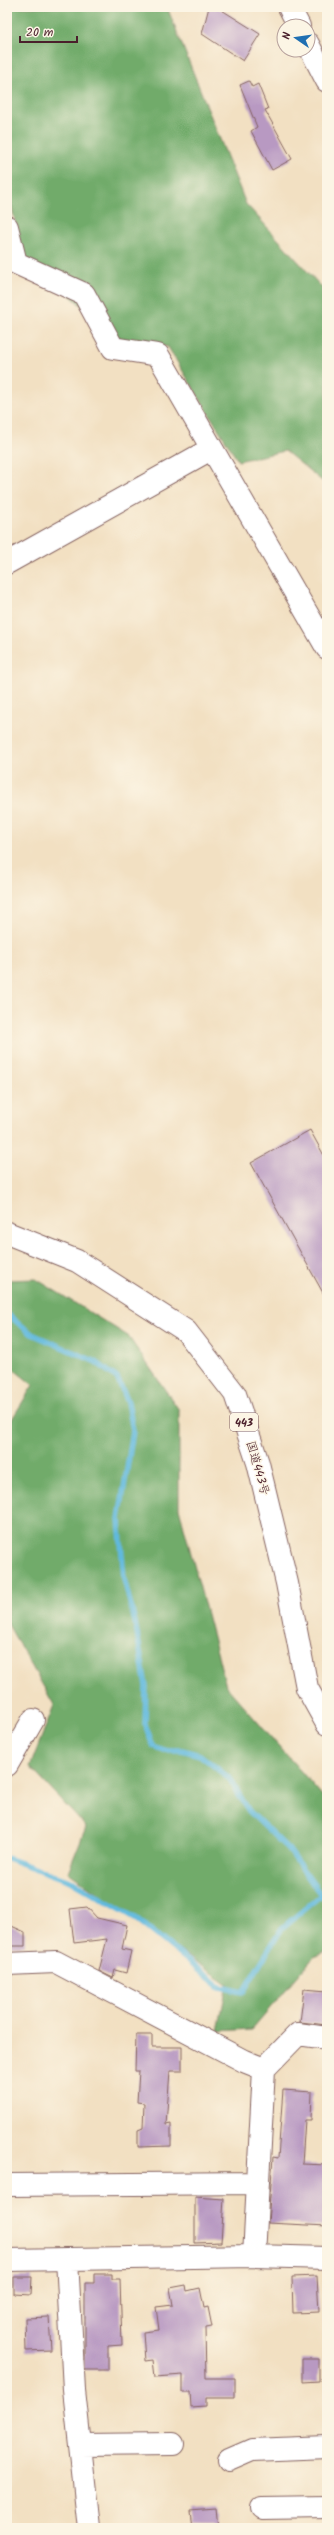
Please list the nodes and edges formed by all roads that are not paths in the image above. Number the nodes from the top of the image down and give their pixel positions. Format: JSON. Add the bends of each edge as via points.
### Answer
{"nodes":[{"id":1,"x":289,"y":7,"type":"edge"},
{"id":2,"x":295,"y":18,"type":"edge"},
{"id":3,"x":315,"y":58,"type":"edge"},
{"id":4,"x":327,"y":81,"type":"edge"},
{"id":5,"x":7,"y":227,"type":"edge"},
{"id":6,"x":212,"y":449,"type":"junction"},
{"id":7,"x":7,"y":563,"type":"edge"},
{"id":8,"x":327,"y":648,"type":"edge"},
{"id":9,"x":7,"y":1233,"type":"edge"},
{"id":10,"x":33,"y":1720,"type":"dead end"},
{"id":11,"x":327,"y":1724,"type":"edge"},
{"id":12,"x":7,"y":1765,"type":"edge"},
{"id":13,"x":7,"y":1964,"type":"edge"},
{"id":14,"x":327,"y":2038,"type":"edge"},
{"id":15,"x":264,"y":2069,"type":"junction"},
{"id":16,"x":258,"y":2183,"type":"junction"},
{"id":17,"x":7,"y":2185,"type":"edge"},
{"id":18,"x":254,"y":2256,"type":"junction"},
{"id":19,"x":327,"y":2258,"type":"edge"},
{"id":20,"x":67,"y":2259,"type":"junction"},
{"id":21,"x":7,"y":2260,"type":"edge"},
{"id":22,"x":173,"y":2444,"type":"dead end"},
{"id":23,"x":80,"y":2445,"type":"junction"},
{"id":24,"x":327,"y":2448,"type":"edge"},
{"id":25,"x":229,"y":2460,"type":"dead end"},
{"id":26,"x":327,"y":2507,"type":"edge"},
{"id":27,"x":262,"y":2508,"type":"dead end"},
{"id":28,"x":89,"y":2528,"type":"edge"}],
"edges":[{"from":1,"to":2,"type":"main road"},
{"from":3,"to":4,"type":"main road"},
{"from":5,"to":6,"type":"main road","via":[[16,262],[84,294],[113,348],[158,355]]},
{"from":6,"to":7,"type":"main road"},
{"from":6,"to":8,"type":"main road"},
{"from":9,"to":11,"type":"main road","name":"国道443号","number":"443","via":[[77,1261],[186,1330],[235,1394],[258,1463],[287,1583],[307,1688]]},
{"from":10,"to":12,"type":"main road"},
{"from":13,"to":15,"type":"main road","via":[[56,1962],[244,2061]]},
{"from":14,"to":15,"type":"main road","via":[[298,2034]]},
{"from":15,"to":16,"type":"main road"},
{"from":16,"to":17,"type":"main road"},
{"from":16,"to":18,"type":"main road"},
{"from":18,"to":19,"type":"main road"},
{"from":18,"to":20,"type":"main road"},
{"from":20,"to":21,"type":"main road"},
{"from":20,"to":23,"type":"main road","via":[[74,2390]]},
{"from":22,"to":23,"type":"main road"},
{"from":23,"to":28,"type":"main road"},
{"from":24,"to":25,"type":"main road","via":[[252,2450]]},
{"from":26,"to":27,"type":"main road"}]}
